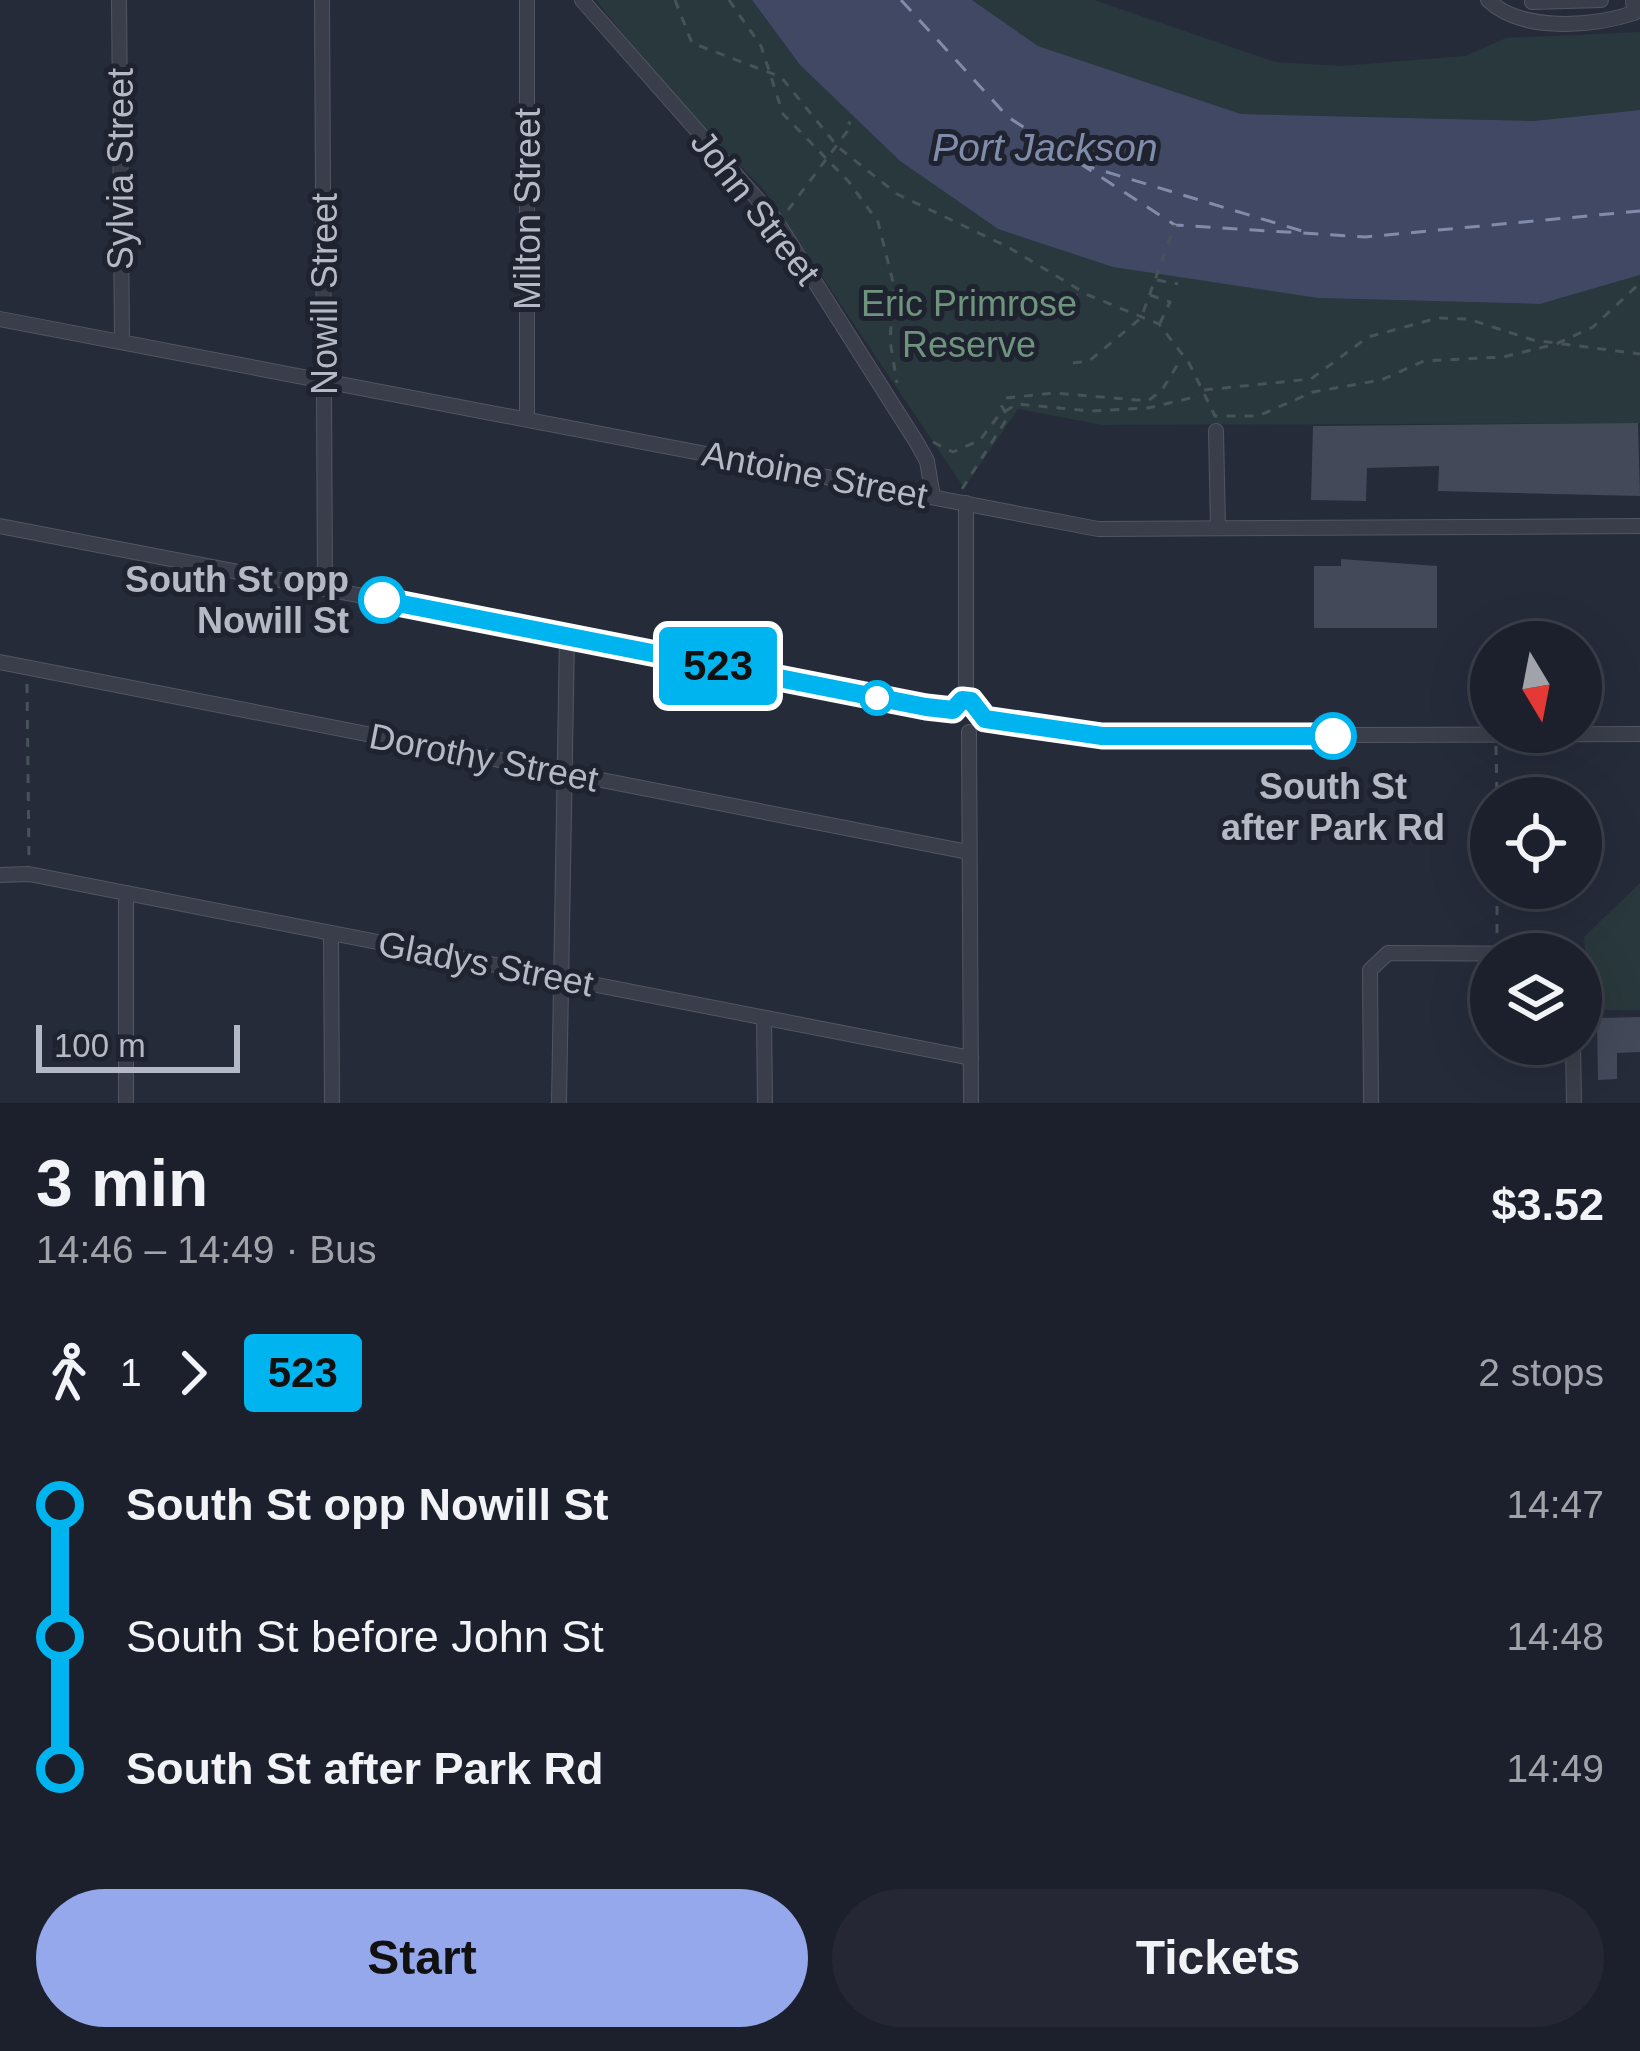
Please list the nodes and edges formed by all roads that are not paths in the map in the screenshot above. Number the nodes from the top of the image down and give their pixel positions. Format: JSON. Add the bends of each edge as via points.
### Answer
{"nodes":[{"id":1,"x":119,"y":0,"type":"edge"},
{"id":2,"x":322,"y":0,"type":"edge"},
{"id":3,"x":527,"y":0,"type":"edge"},
{"id":4,"x":582,"y":0,"type":"edge"},
{"id":5,"x":1488,"y":0,"type":"edge"},
{"id":6,"x":1601,"y":0,"type":"edge"},
{"id":7,"x":1533,"y":1,"type":"edge"},
{"id":8,"x":1633,"y":6,"type":"edge"},
{"id":9,"x":1519,"y":15,"type":"junction"},
{"id":10,"x":0,"y":319,"type":"edge"},
{"id":11,"x":122,"y":339,"type":"junction"},
{"id":12,"x":324,"y":377,"type":"junction"},
{"id":13,"x":527,"y":417,"type":"junction"},
{"id":14,"x":1216,"y":431,"type":"dead end"},
{"id":15,"x":933,"y":496,"type":"junction"},
{"id":16,"x":969,"y":498,"type":"junction"},
{"id":17,"x":0,"y":526,"type":"edge"},
{"id":18,"x":1640,"y":526,"type":"edge"},
{"id":19,"x":1218,"y":528,"type":"junction"},
{"id":20,"x":325,"y":589,"type":"junction"},
{"id":21,"x":567,"y":636,"type":"junction"},
{"id":22,"x":0,"y":662,"type":"edge"},
{"id":23,"x":960,"y":705,"type":"junction"},
{"id":24,"x":985,"y":719,"type":"junction"},
{"id":25,"x":969,"y":732,"type":"junction"},
{"id":26,"x":1640,"y":734,"type":"edge"},
{"id":27,"x":564,"y":772,"type":"junction"},
{"id":28,"x":968,"y":852,"type":"junction"},
{"id":29,"x":0,"y":874,"type":"edge"},
{"id":30,"x":126,"y":893,"type":"junction"},
{"id":31,"x":332,"y":933,"type":"junction"},
{"id":32,"x":1470,"y":952,"type":"edge"},
{"id":33,"x":558,"y":977,"type":"junction"},
{"id":34,"x":764,"y":1018,"type":"junction"},
{"id":35,"x":970,"y":1058,"type":"junction"},
{"id":36,"x":1573,"y":1065,"type":"edge"},
{"id":37,"x":126,"y":1103,"type":"edge"},
{"id":38,"x":332,"y":1103,"type":"edge"},
{"id":39,"x":559,"y":1103,"type":"edge"},
{"id":40,"x":765,"y":1103,"type":"edge"},
{"id":41,"x":971,"y":1103,"type":"edge"},
{"id":42,"x":1371,"y":1103,"type":"edge"},
{"id":43,"x":1574,"y":1103,"type":"edge"}],
"edges":[{"from":1,"to":11,"type":"street","name":"Sylvia Street"},
{"from":2,"to":12,"type":"street","name":"Nowill Street"},
{"from":3,"to":13,"type":"street","name":"Milton Street"},
{"from":4,"to":15,"type":"street","name":"John Street","via":[[775,219],[917,443]]},
{"from":5,"to":9,"type":"street","via":[[1504,15]]},
{"from":6,"to":7,"type":"street"},
{"from":7,"to":9,"type":"street"},
{"from":8,"to":9,"type":"street","via":[[1609,21]]},
{"from":10,"to":11,"type":"street","name":"Antoine Street"},
{"from":11,"to":12,"type":"street","name":"Antoine Street"},
{"from":12,"to":13,"type":"street","name":"Antoine Street"},
{"from":12,"to":20,"type":"street","name":"Nowill Street"},
{"from":13,"to":15,"type":"street","name":"Antoine Street"},
{"from":14,"to":19,"type":"street"},
{"from":15,"to":16,"type":"street","name":"Antoine Street"},
{"from":16,"to":19,"type":"street","name":"Antoine Street","via":[[1098,529]]},
{"from":16,"to":23,"type":"street"},
{"from":17,"to":20,"type":"street"},
{"from":18,"to":19,"type":"street","name":"Antoine Street"},
{"from":20,"to":21,"type":"street"},
{"from":21,"to":23,"type":"street"},
{"from":21,"to":27,"type":"street"},
{"from":22,"to":27,"type":"street","name":"Dorothy Street"},
{"from":23,"to":24,"type":"street"},
{"from":23,"to":25,"type":"street"},
{"from":24,"to":25,"type":"street","via":[[981,730]]},
{"from":24,"to":26,"type":"street","via":[[1102,736]]},
{"from":25,"to":28,"type":"street"},
{"from":27,"to":28,"type":"street","name":"Dorothy Street"},
{"from":27,"to":33,"type":"street"},
{"from":28,"to":35,"type":"street"},
{"from":29,"to":30,"type":"street","name":"Gladys Street"},
{"from":30,"to":31,"type":"street","name":"Gladys Street"},
{"from":30,"to":37,"type":"street"},
{"from":31,"to":33,"type":"street","name":"Gladys Street"},
{"from":31,"to":38,"type":"street"},
{"from":32,"to":42,"type":"street","via":[[1388,952],[1370,970]]},
{"from":33,"to":34,"type":"street","name":"Gladys Street"},
{"from":33,"to":39,"type":"street"},
{"from":34,"to":35,"type":"street","name":"Gladys Street"},
{"from":34,"to":40,"type":"street"},
{"from":35,"to":41,"type":"street"},
{"from":36,"to":43,"type":"street"}]}
